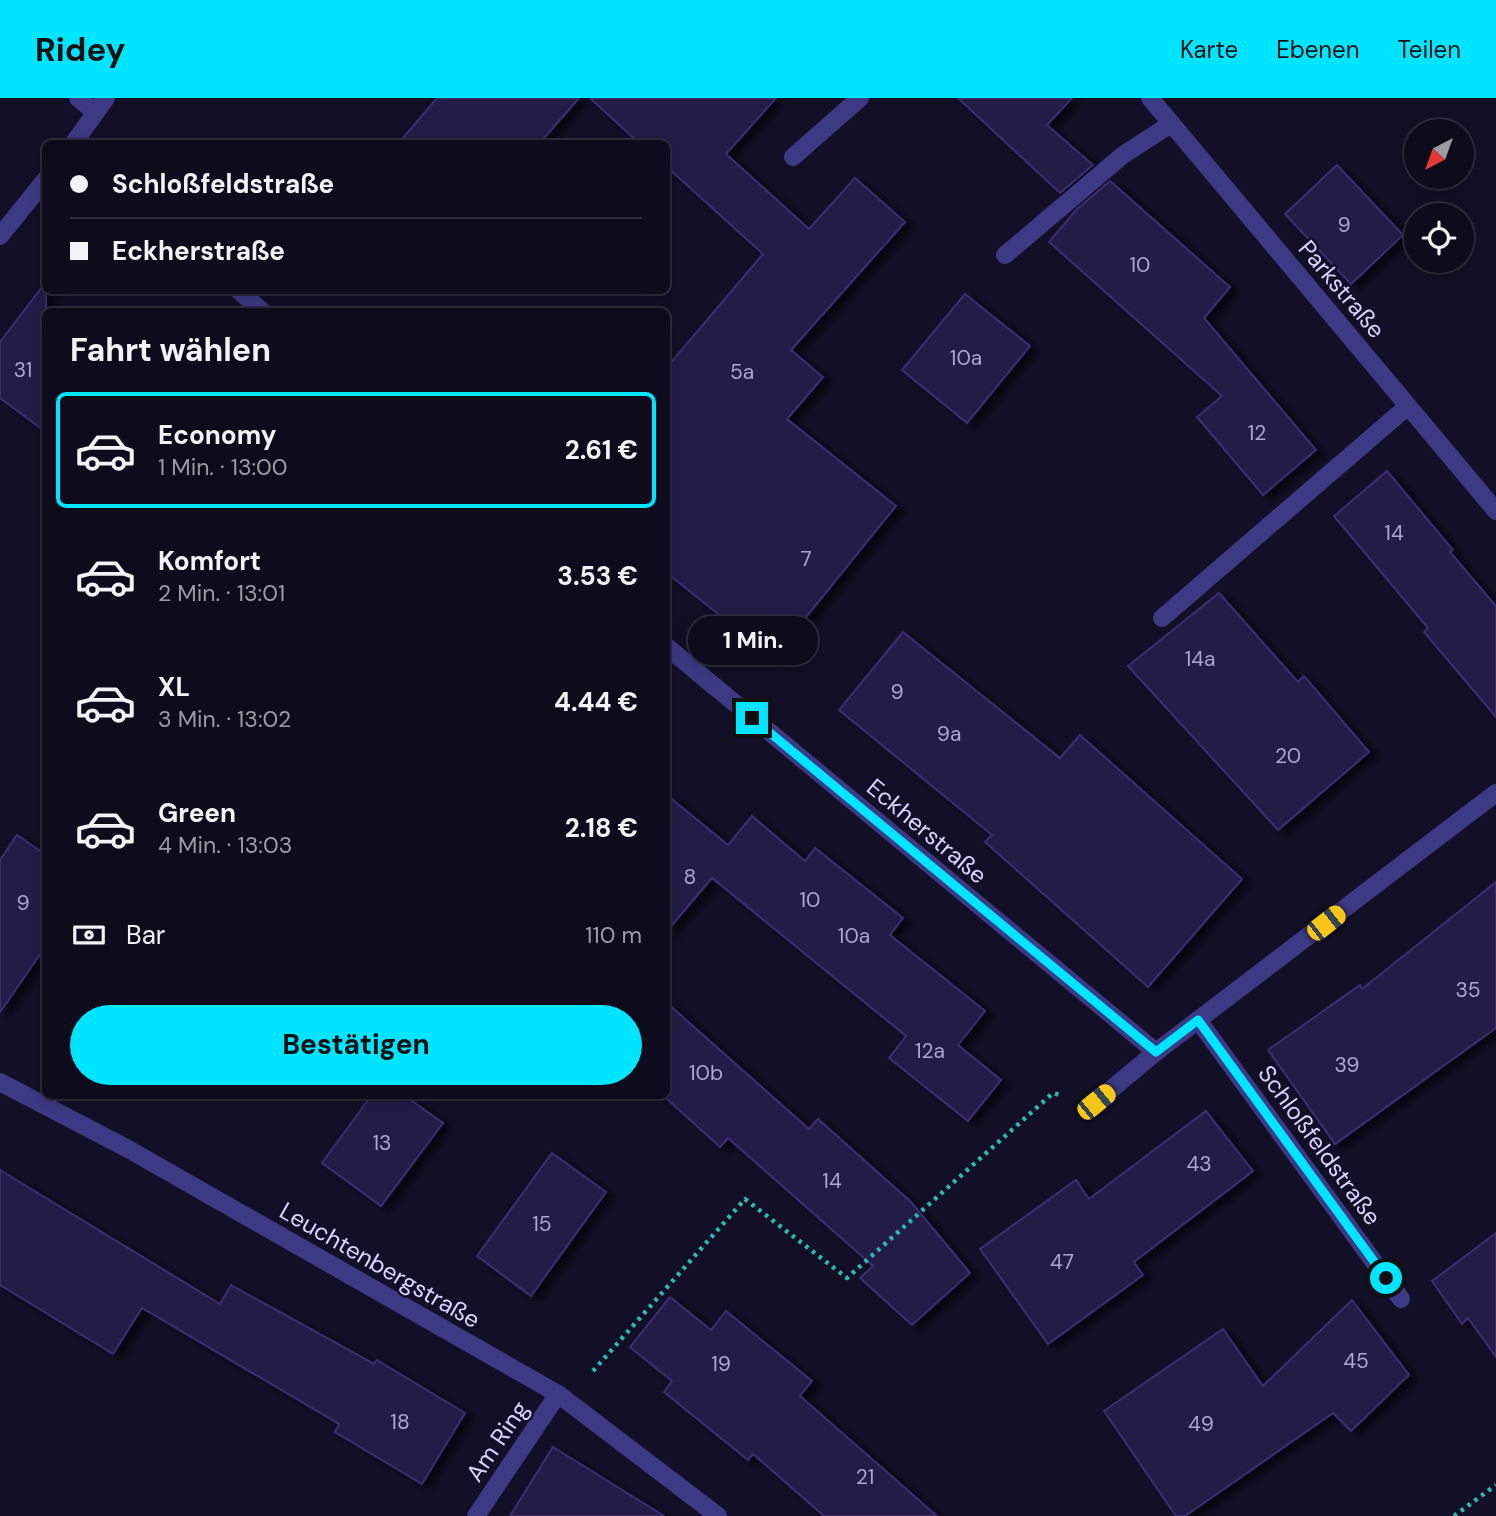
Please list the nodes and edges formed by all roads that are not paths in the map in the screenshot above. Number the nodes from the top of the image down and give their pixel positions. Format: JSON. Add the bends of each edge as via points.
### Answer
{"nodes":[{"id":1,"x":78,"y":98,"type":"edge"},
{"id":2,"x":860,"y":98,"type":"edge"},
{"id":3,"x":1150,"y":98,"type":"edge"},
{"id":4,"x":100,"y":105,"type":"edge"},
{"id":5,"x":1171,"y":124,"type":"junction"},
{"id":6,"x":76,"y":140,"type":"edge"},
{"id":7,"x":793,"y":157,"type":"dead end"},
{"id":8,"x":42,"y":184,"type":"edge"},
{"id":9,"x":0,"y":236,"type":"edge"},
{"id":10,"x":1005,"y":255,"type":"dead end"},
{"id":11,"x":242,"y":294,"type":"edge"},
{"id":12,"x":258,"y":308,"type":"edge"},
{"id":13,"x":1408,"y":406,"type":"junction"},
{"id":14,"x":1496,"y":511,"type":"edge"},
{"id":15,"x":1162,"y":618,"type":"dead end"},
{"id":16,"x":670,"y":649,"type":"edge"},
{"id":17,"x":1496,"y":793,"type":"edge"},
{"id":18,"x":1198,"y":1020,"type":"junction"},
{"id":19,"x":1156,"y":1052,"type":"junction"},
{"id":20,"x":0,"y":1082,"type":"edge"},
{"id":21,"x":1096,"y":1102,"type":"road end"},
{"id":22,"x":1401,"y":1299,"type":"dead end"},
{"id":23,"x":558,"y":1394,"type":"junction"},
{"id":24,"x":476,"y":1516,"type":"edge"},
{"id":25,"x":718,"y":1516,"type":"edge"}],
"edges":[{"from":1,"to":4,"type":"street"},
{"from":2,"to":7,"type":"street"},
{"from":3,"to":5,"type":"street","name":"Parkstraße"},
{"from":4,"to":6,"type":"street"},
{"from":5,"to":10,"type":"street","via":[[1123,155]]},
{"from":5,"to":13,"type":"street","name":"Parkstraße"},
{"from":8,"to":9,"type":"street"},
{"from":11,"to":12,"type":"street"},
{"from":13,"to":14,"type":"street","name":"Parkstraße"},
{"from":13,"to":15,"type":"street"},
{"from":16,"to":19,"type":"street","name":"Eckherstraße"},
{"from":17,"to":18,"type":"street"},
{"from":18,"to":19,"type":"street"},
{"from":18,"to":22,"type":"street","name":"Schloßfeldstraße"},
{"from":19,"to":21,"type":"street"},
{"from":20,"to":23,"type":"street","name":"Leuchtenbergstraße","via":[[130,1150]]},
{"from":23,"to":24,"type":"street","name":"Am Ring"},
{"from":23,"to":25,"type":"street","name":"Leuchtenbergstraße"}]}
